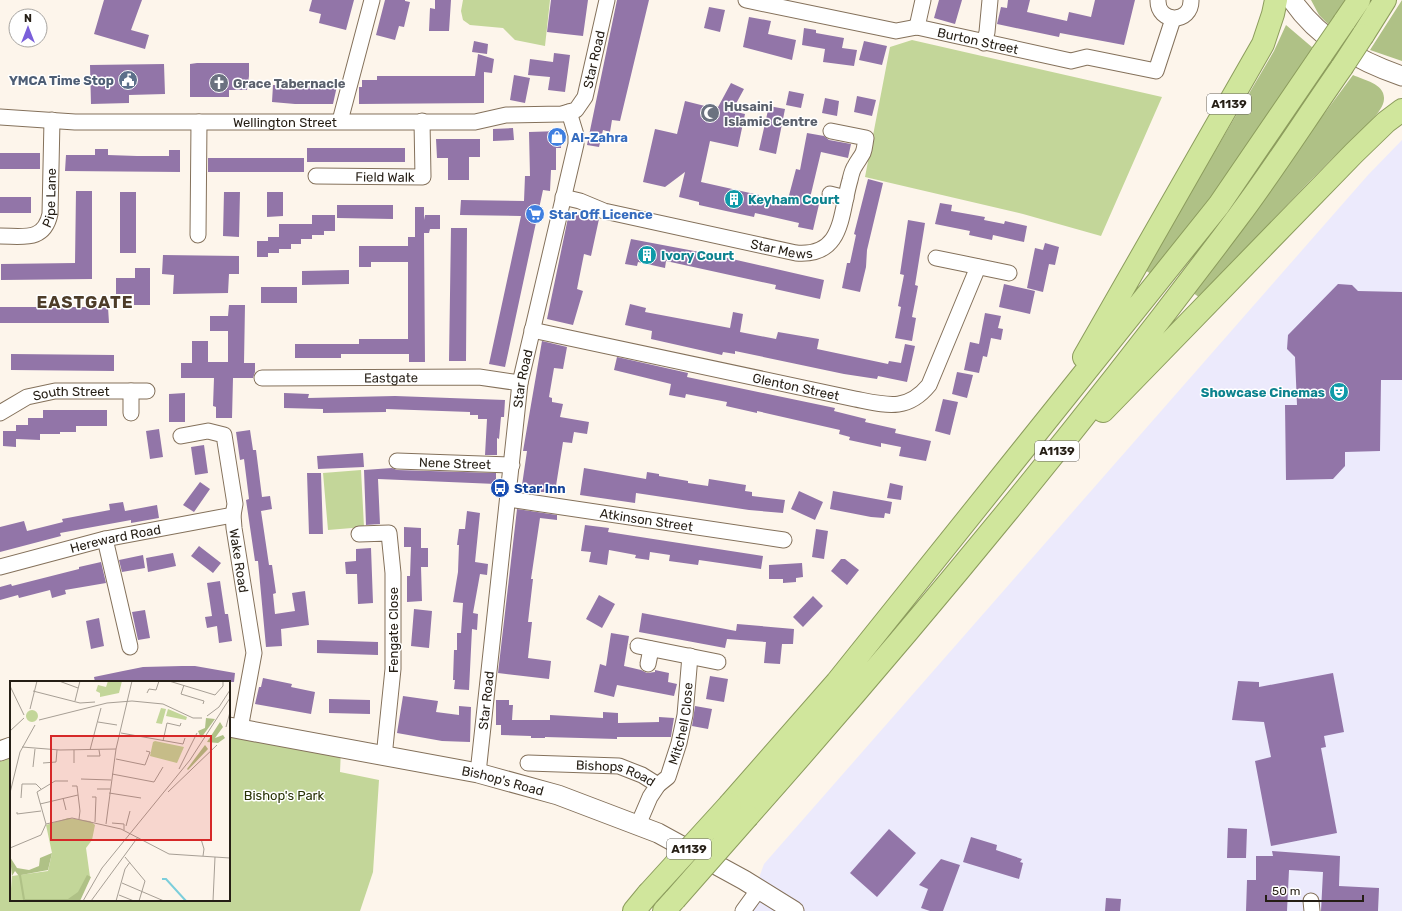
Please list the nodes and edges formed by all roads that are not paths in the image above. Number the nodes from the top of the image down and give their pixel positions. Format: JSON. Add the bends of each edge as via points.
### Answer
{"nodes":[{"id":1,"x":372,"y":0,"type":"edge"},
{"id":2,"x":607,"y":0,"type":"edge"},
{"id":3,"x":746,"y":0,"type":"edge"},
{"id":4,"x":923,"y":0,"type":"edge"},
{"id":5,"x":990,"y":0,"type":"edge"},
{"id":6,"x":1158,"y":0,"type":"edge"},
{"id":7,"x":1191,"y":0,"type":"edge"},
{"id":8,"x":1276,"y":0,"type":"edge"},
{"id":9,"x":1292,"y":0,"type":"edge"},
{"id":10,"x":1359,"y":0,"type":"edge"},
{"id":11,"x":1385,"y":0,"type":"edge"},
{"id":12,"x":1173,"y":19,"type":"junction"},
{"id":13,"x":917,"y":27,"type":"junction"},
{"id":14,"x":984,"y":43,"type":"junction"},
{"id":15,"x":1402,"y":76,"type":"edge"},
{"id":16,"x":1402,"y":110,"type":"edge"},
{"id":17,"x":569,"y":112,"type":"junction"},
{"id":18,"x":0,"y":117,"type":"edge"},
{"id":19,"x":52,"y":120,"type":"junction"},
{"id":20,"x":340,"y":121,"type":"junction"},
{"id":21,"x":422,"y":121,"type":"junction"},
{"id":22,"x":198,"y":122,"type":"junction"},
{"id":23,"x":830,"y":131,"type":"dead end"},
{"id":24,"x":316,"y":176,"type":"dead end"},
{"id":25,"x":830,"y":194,"type":"dead end"},
{"id":26,"x":563,"y":197,"type":"junction"},
{"id":27,"x":846,"y":198,"type":"junction"},
{"id":28,"x":198,"y":235,"type":"dead end"},
{"id":29,"x":0,"y":236,"type":"edge"},
{"id":30,"x":936,"y":258,"type":"dead end"},
{"id":31,"x":978,"y":267,"type":"junction"},
{"id":32,"x":1009,"y":273,"type":"dead end"},
{"id":33,"x":532,"y":330,"type":"junction"},
{"id":34,"x":262,"y":378,"type":"dead end"},
{"id":35,"x":520,"y":383,"type":"junction"},
{"id":36,"x":131,"y":391,"type":"junction"},
{"id":37,"x":147,"y":391,"type":"dead end"},
{"id":38,"x":0,"y":413,"type":"edge"},
{"id":39,"x":131,"y":413,"type":"dead end"},
{"id":40,"x":1048,"y":419,"type":"junction"},
{"id":41,"x":181,"y":436,"type":"dead end"},
{"id":42,"x":397,"y":461,"type":"dead end"},
{"id":43,"x":512,"y":465,"type":"junction"},
{"id":44,"x":1027,"y":489,"type":"junction"},
{"id":45,"x":508,"y":499,"type":"junction"},
{"id":46,"x":233,"y":515,"type":"junction"},
{"id":47,"x":359,"y":534,"type":"dead end"},
{"id":48,"x":106,"y":539,"type":"junction"},
{"id":49,"x":784,"y":540,"type":"dead end"},
{"id":50,"x":0,"y":567,"type":"edge"},
{"id":51,"x":130,"y":647,"type":"dead end"},
{"id":52,"x":690,"y":656,"type":"junction"},
{"id":53,"x":718,"y":662,"type":"dead end"},
{"id":54,"x":648,"y":664,"type":"dead end"},
{"id":55,"x":234,"y":728,"type":"edge"},
{"id":56,"x":10,"y":747,"type":"edge"},
{"id":57,"x":0,"y":751,"type":"edge"},
{"id":58,"x":384,"y":757,"type":"junction"},
{"id":59,"x":528,"y":763,"type":"dead end"},
{"id":60,"x":478,"y":773,"type":"junction"},
{"id":61,"x":658,"y":785,"type":"junction"},
{"id":62,"x":638,"y":825,"type":"junction"},
{"id":63,"x":759,"y":889,"type":"junction"},
{"id":64,"x":670,"y":905,"type":"edge"},
{"id":65,"x":634,"y":911,"type":"edge"},
{"id":66,"x":743,"y":911,"type":"edge"},
{"id":67,"x":794,"y":911,"type":"edge"}],
"edges":[{"from":1,"to":20,"type":"street"},
{"from":2,"to":17,"type":"street","name":"Star Road","via":[[585,97],[576,110]]},
{"from":3,"to":13,"type":"street","name":"Burton Street","via":[[896,31]]},
{"from":4,"to":13,"type":"street"},
{"from":5,"to":14,"type":"street"},
{"from":6,"to":12,"type":"street","via":[[1159,10]]},
{"from":7,"to":12,"type":"street","via":[[1188,13]]},
{"from":8,"to":40,"type":"highway","number":"A1139","via":[[1263,44]]},
{"from":9,"to":15,"type":"street","via":[[1319,31],[1340,47],[1364,61]]},
{"from":10,"to":40,"type":"highway","number":"A1139","bridge":true,"via":[[1219,205]]},
{"from":11,"to":44,"type":"highway","number":"A1139","bridge":true,"via":[[1239,216]]},
{"from":12,"to":14,"type":"street","name":"Burton Street","via":[[1156,71],[1087,57],[1071,61]]},
{"from":13,"to":14,"type":"street","name":"Burton Street"},
{"from":16,"to":44,"type":"highway","number":"A1139","via":[[1354,153]]},
{"from":17,"to":21,"type":"street","name":"Wellington Street","via":[[551,115],[506,115],[475,122]]},
{"from":17,"to":26,"type":"street","name":"Star Road","via":[[576,144]]},
{"from":18,"to":19,"type":"street","name":"Wellington Street"},
{"from":19,"to":22,"type":"street","name":"Wellington Street"},
{"from":19,"to":29,"type":"street","name":"Pipe Lane","via":[[50,214],[46,225],[39,233],[30,236]]},
{"from":20,"to":21,"type":"street","name":"Wellington Street"},
{"from":20,"to":22,"type":"street","name":"Wellington Street"},
{"from":21,"to":24,"type":"street","name":"Field Walk","via":[[423,177]]},
{"from":22,"to":28,"type":"street"},
{"from":23,"to":27,"type":"street","name":"Star Mews","via":[[866,138],[863,154],[854,168]]},
{"from":25,"to":27,"type":"street"},
{"from":26,"to":27,"type":"street","name":"Star Mews","via":[[604,211],[806,254],[818,252],[835,237],[840,228]]},
{"from":26,"to":33,"type":"street","name":"Star Road"},
{"from":30,"to":31,"type":"street"},
{"from":31,"to":32,"type":"street"},
{"from":31,"to":33,"type":"street","name":"Glenton Street","via":[[929,385],[920,396],[903,405],[885,405],[855,399]]},
{"from":33,"to":35,"type":"street","name":"Star Road"},
{"from":34,"to":35,"type":"street","name":"Eastgate","via":[[479,377]]},
{"from":35,"to":43,"type":"street","name":"Star Road"},
{"from":36,"to":37,"type":"street","name":"South Street"},
{"from":36,"to":38,"type":"street","name":"South Street","via":[[55,391],[27,397]]},
{"from":36,"to":39,"type":"street"},
{"from":40,"to":65,"type":"highway","number":"A1139","bridge":true,"via":[[837,682]]},
{"from":41,"to":46,"type":"street","name":"Wake Road","via":[[208,431],[224,435],[235,504]]},
{"from":42,"to":43,"type":"street","name":"Nene Street"},
{"from":43,"to":45,"type":"street","name":"Star Road"},
{"from":44,"to":64,"type":"highway","number":"A1139","bridge":true,"via":[[857,693]]},
{"from":45,"to":49,"type":"street","name":"Atkinson Street"},
{"from":45,"to":60,"type":"street","name":"Star Road"},
{"from":46,"to":48,"type":"street","name":"Hereward Road"},
{"from":46,"to":55,"type":"street","name":"Wake Road","via":[[254,653]]},
{"from":47,"to":58,"type":"street","name":"Fengate Close","via":[[389,533],[393,573],[393,669]]},
{"from":48,"to":50,"type":"street","name":"Hereward Road"},
{"from":48,"to":51,"type":"street"},
{"from":52,"to":53,"type":"street"},
{"from":52,"to":54,"type":"street","via":[[644,648]]},
{"from":52,"to":61,"type":"street","name":"Mitchell Close","via":[[679,744],[668,777]]},
{"from":55,"to":58,"type":"street","name":"Bishop's Road"},
{"from":56,"to":57,"type":"street"},
{"from":58,"to":60,"type":"street","name":"Bishop's Road"},
{"from":59,"to":61,"type":"street","name":"Bishops Road","via":[[619,766]]},
{"from":60,"to":62,"type":"street","name":"Bishop's Road","via":[[558,795]]},
{"from":61,"to":62,"type":"street","name":"Bishops Road"},
{"from":62,"to":63,"type":"street","name":"Bishop's Road","via":[[658,833]]},
{"from":63,"to":66,"type":"street"},
{"from":63,"to":67,"type":"street","name":"Bishop's Road"}]}
